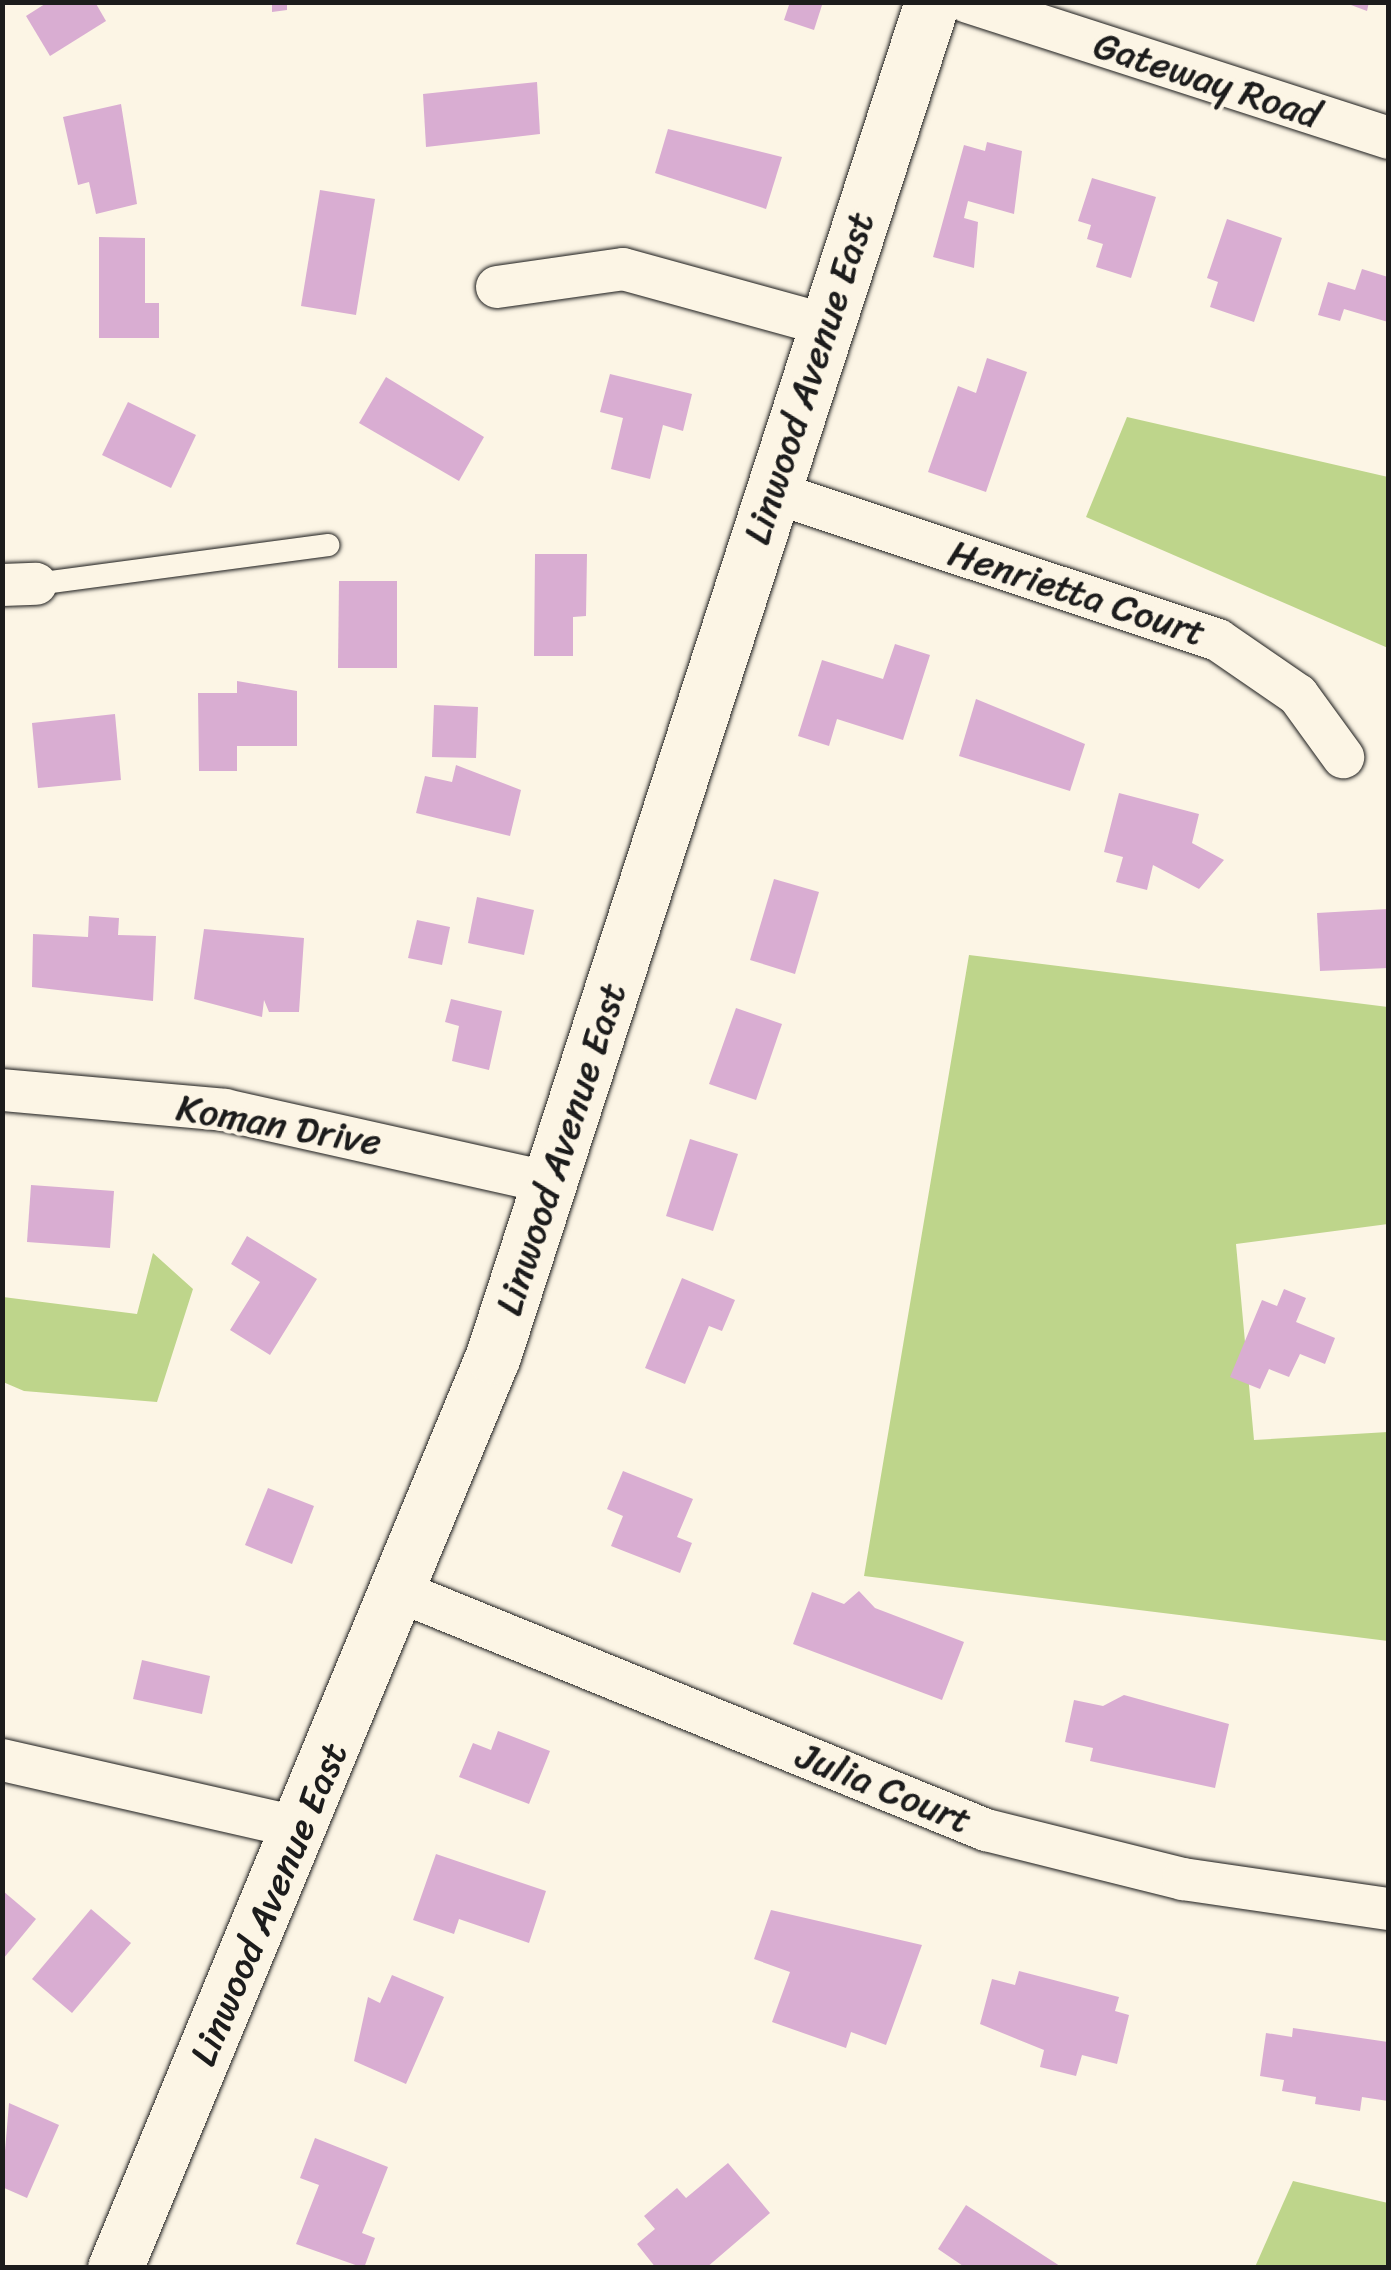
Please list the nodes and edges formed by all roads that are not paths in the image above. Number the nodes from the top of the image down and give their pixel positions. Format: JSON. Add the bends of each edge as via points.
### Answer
{"nodes":[{"id":1,"x":932,"y":2,"type":"edge"},
{"id":2,"x":968,"y":2,"type":"edge"},
{"id":3,"x":1388,"y":138,"type":"edge"},
{"id":4,"x":497,"y":287,"type":"dead end"},
{"id":5,"x":826,"y":325,"type":"junction"},
{"id":6,"x":770,"y":491,"type":"junction"},
{"id":7,"x":328,"y":545,"type":"dead end"},
{"id":8,"x":19,"y":585,"type":"edge"},
{"id":9,"x":1342,"y":757,"type":"dead end"},
{"id":10,"x":2,"y":1090,"type":"edge"},
{"id":11,"x":552,"y":1183,"type":"junction"},
{"id":12,"x":401,"y":1592,"type":"junction"},
{"id":13,"x":2,"y":1760,"type":"edge"},
{"id":14,"x":300,"y":1828,"type":"junction"},
{"id":15,"x":1388,"y":1909,"type":"edge"},
{"id":16,"x":115,"y":2268,"type":"edge"}],
"edges":[{"from":1,"to":5,"type":"main road","name":"Linwood Avenue East"},
{"from":2,"to":3,"type":"street","name":"Gateway Road"},
{"from":4,"to":5,"type":"street","via":[[623,269]]},
{"from":5,"to":6,"type":"main road","name":"Linwood Avenue East"},
{"from":6,"to":9,"type":"street","name":"Henrietta Court","via":[[1218,640],[1298,694]]},
{"from":6,"to":11,"type":"main road","name":"Linwood Avenue East"},
{"from":7,"to":8,"type":"lane"},
{"from":10,"to":11,"type":"street","name":"Koman Drive","via":[[225,1110]]},
{"from":11,"to":12,"type":"main road","name":"Linwood Avenue East"},
{"from":12,"to":14,"type":"main road","name":"Linwood Avenue East"},
{"from":12,"to":15,"type":"street","name":"Julia Court","via":[[986,1830],[1183,1879]]},
{"from":13,"to":14,"type":"street"},
{"from":14,"to":16,"type":"main road","name":"Linwood Avenue East"}]}
